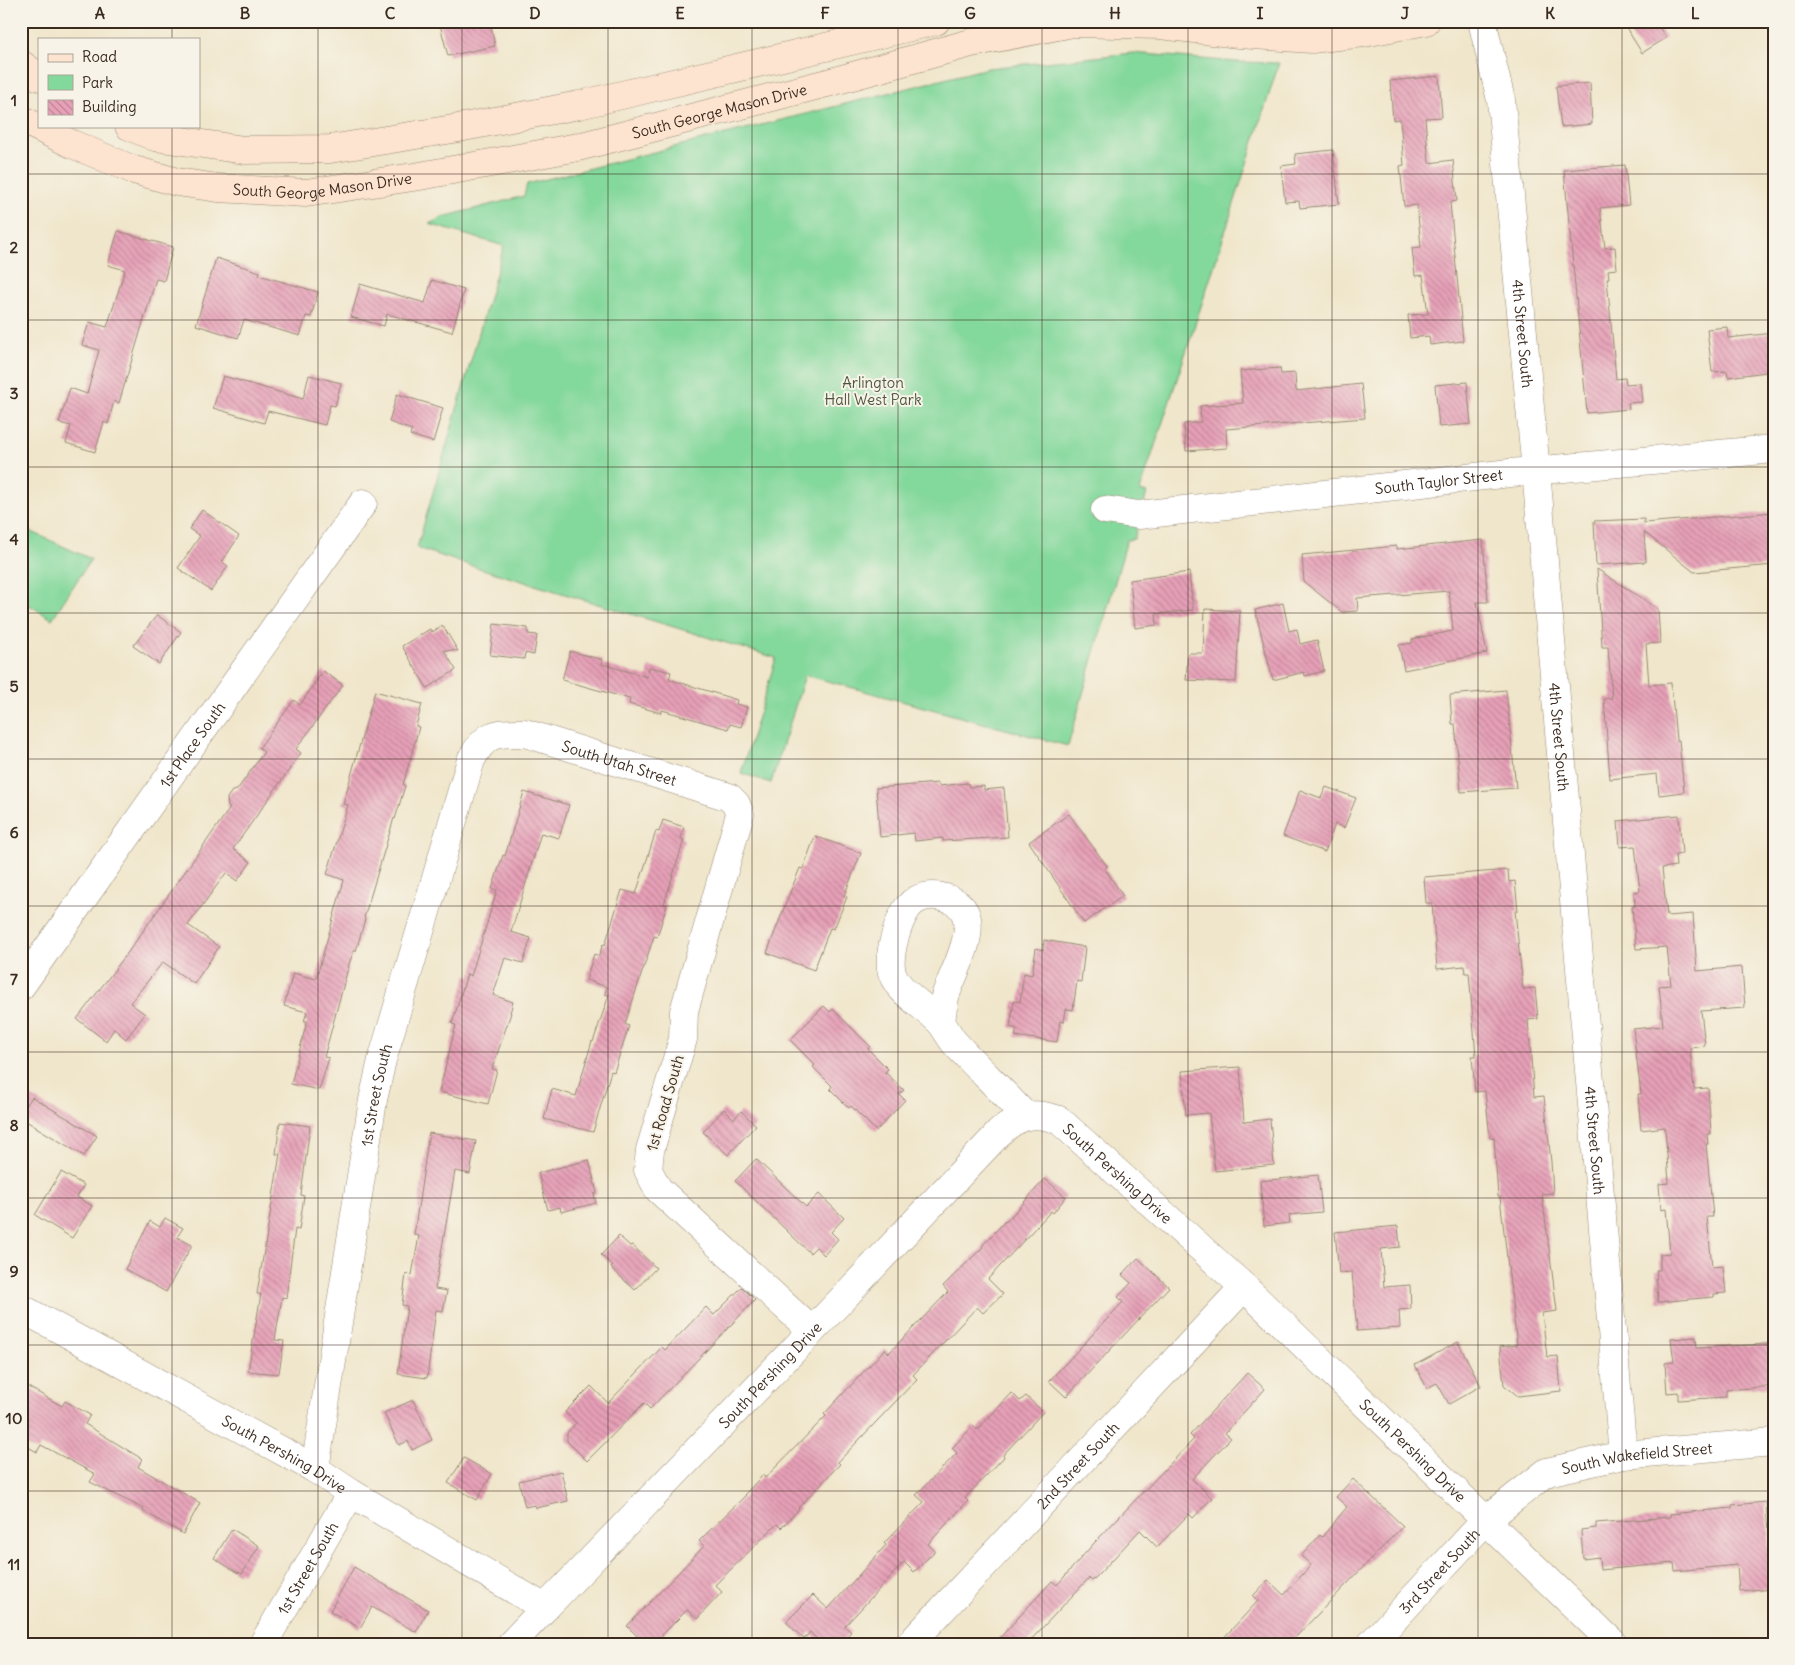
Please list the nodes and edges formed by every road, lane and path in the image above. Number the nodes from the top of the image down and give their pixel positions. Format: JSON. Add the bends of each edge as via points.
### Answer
{"nodes":[{"id":1,"x":936,"y":21,"type":"edge"},
{"id":2,"x":1426,"y":21,"type":"edge"},
{"id":3,"x":1482,"y":21,"type":"edge"},
{"id":4,"x":21,"y":64,"type":"edge"},
{"id":5,"x":38,"y":76,"type":"edge"},
{"id":6,"x":21,"y":119,"type":"edge"},
{"id":7,"x":38,"y":127,"type":"edge"},
{"id":8,"x":39,"y":128,"type":"edge"},
{"id":9,"x":133,"y":128,"type":"edge"},
{"id":10,"x":1774,"y":449,"type":"edge"},
{"id":11,"x":1536,"y":471,"type":"junction"},
{"id":12,"x":363,"y":503,"type":"dead end"},
{"id":13,"x":1105,"y":510,"type":"dead end"},
{"id":14,"x":488,"y":736,"type":"joint"},
{"id":15,"x":740,"y":814,"type":"joint"},
{"id":16,"x":21,"y":986,"type":"edge"},
{"id":17,"x":941,"y":1023,"type":"dead end"},
{"id":18,"x":1025,"y":1116,"type":"junction"},
{"id":19,"x":1244,"y":1287,"type":"junction"},
{"id":20,"x":21,"y":1308,"type":"edge"},
{"id":21,"x":812,"y":1331,"type":"junction"},
{"id":22,"x":1774,"y":1442,"type":"edge"},
{"id":23,"x":1623,"y":1455,"type":"junction"},
{"id":24,"x":315,"y":1470,"type":"junction"},
{"id":25,"x":351,"y":1493,"type":"junction"},
{"id":26,"x":1486,"y":1520,"type":"junction"},
{"id":27,"x":545,"y":1608,"type":"junction"},
{"id":28,"x":263,"y":1644,"type":"edge"},
{"id":29,"x":511,"y":1644,"type":"edge"},
{"id":30,"x":910,"y":1644,"type":"edge"},
{"id":31,"x":1372,"y":1644,"type":"edge"},
{"id":32,"x":1614,"y":1644,"type":"edge"}],
"edges":[{"from":1,"to":9,"type":"main road","via":[[579,105],[330,149],[244,150],[155,138]]},
{"from":2,"to":8,"type":"main road","name":"South George Mason Drive","via":[[1312,39],[1160,25],[1073,23],[971,43],[578,147],[306,193],[177,182],[134,170]]},
{"from":3,"to":11,"type":"street","name":"4th Street South","via":[[1501,100]]},
{"from":4,"to":5,"type":"main road"},
{"from":6,"to":7,"type":"main road","name":"South George Mason Drive"},
{"from":10,"to":11,"type":"street","name":"South Taylor Street"},
{"from":11,"to":13,"type":"street","name":"South Taylor Street","via":[[1139,515]]},
{"from":11,"to":23,"type":"street","name":"4th Street South"},
{"from":12,"to":16,"type":"street","name":"1st Place South"},
{"from":14,"to":15,"type":"street","name":"South Utah Street","via":[[525,734],[599,756],[729,797]]},
{"from":14,"to":24,"type":"street","name":"1st Street South","via":[[471,760],[382,1060]]},
{"from":15,"to":21,"type":"street","name":"1st Road South","via":[[684,1011],[683,1039],[650,1150],[648,1170],[658,1189]]},
{"from":17,"to":18,"type":"street","via":[[953,1041]]},
{"from":18,"to":19,"type":"street","name":"South Pershing Drive","via":[[1044,1115],[1059,1120]]},
{"from":18,"to":21,"type":"street","name":"South Pershing Drive","via":[[998,1133]]},
{"from":19,"to":26,"type":"street","name":"South Pershing Drive"},
{"from":19,"to":30,"type":"street","name":"2nd Street South"},
{"from":20,"to":24,"type":"street","name":"South Pershing Drive"},
{"from":21,"to":27,"type":"street","name":"South Pershing Drive"},
{"from":22,"to":23,"type":"street","name":"South Wakefield Street"},
{"from":23,"to":26,"type":"street","name":"South Wakefield Street","via":[[1547,1472]]},
{"from":24,"to":25,"type":"street","name":"South Pershing Drive"},
{"from":25,"to":27,"type":"street","name":"South Pershing Drive"},
{"from":25,"to":28,"type":"street","name":"1st Street South"},
{"from":26,"to":31,"type":"street","name":"3rd Street South"},
{"from":26,"to":32,"type":"street","name":"South Pershing Drive"},
{"from":27,"to":29,"type":"street","name":"South Pershing Drive"}]}
